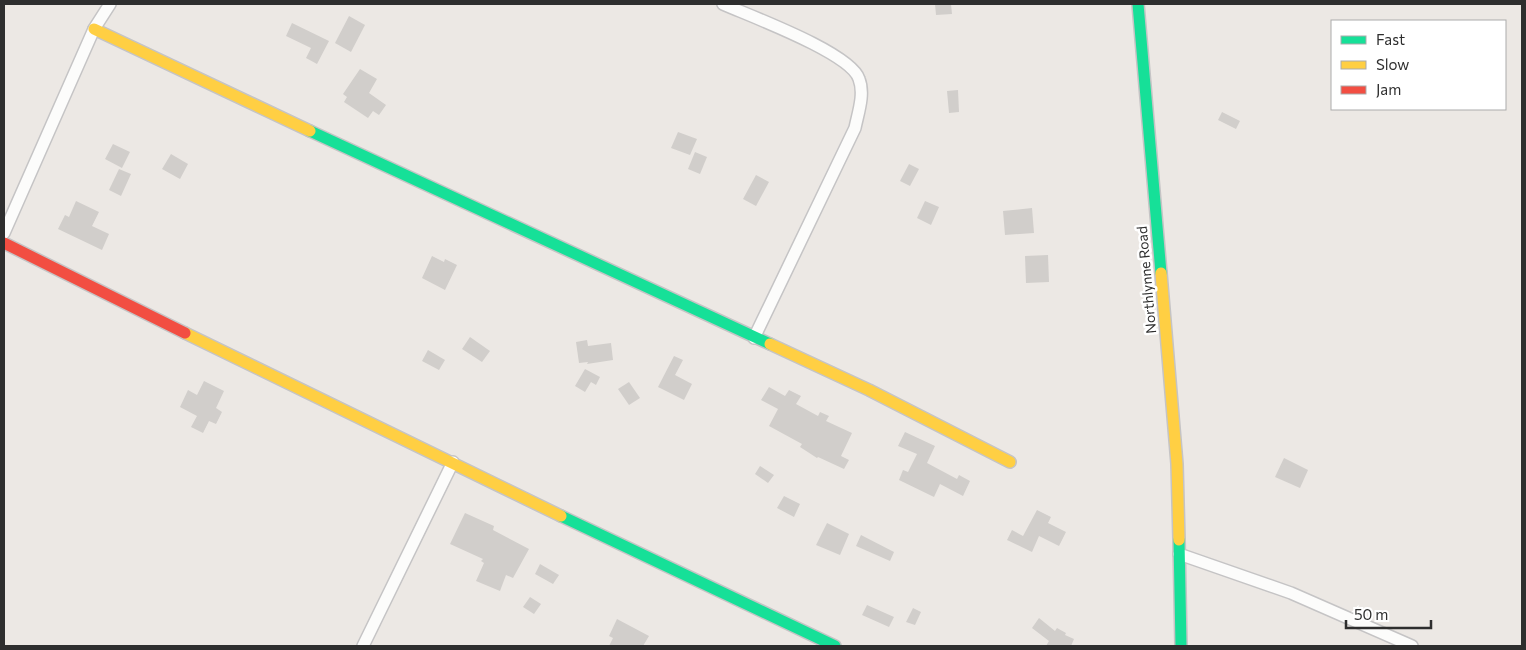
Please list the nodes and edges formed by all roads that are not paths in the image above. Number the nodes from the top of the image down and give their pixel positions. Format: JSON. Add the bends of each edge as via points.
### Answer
{"nodes":[{"id":1,"x":110,"y":4,"type":"edge"},
{"id":2,"x":723,"y":4,"type":"edge"},
{"id":3,"x":1138,"y":4,"type":"edge"},
{"id":4,"x":94,"y":29,"type":"junction"},
{"id":5,"x":4,"y":233,"type":"edge"},
{"id":6,"x":4,"y":243,"type":"edge"},
{"id":7,"x":754,"y":338,"type":"junction"},
{"id":8,"x":453,"y":462,"type":"junction"},
{"id":9,"x":1010,"y":462,"type":"dead end"},
{"id":10,"x":1179,"y":554,"type":"junction"},
{"id":11,"x":363,"y":646,"type":"edge"},
{"id":12,"x":835,"y":646,"type":"edge"},
{"id":13,"x":1182,"y":646,"type":"edge"},
{"id":14,"x":1412,"y":646,"type":"edge"}],
"edges":[{"from":1,"to":4,"type":"street"},
{"from":2,"to":7,"type":"street","via":[[793,34],[849,64],[858,74],[861,85],[861,102],[851,135]]},
{"from":3,"to":10,"type":"street","name":"Northlynne Road","via":[[1177,464]]},
{"from":4,"to":5,"type":"street"},
{"from":4,"to":7,"type":"street"},
{"from":6,"to":8,"type":"street"},
{"from":7,"to":9,"type":"street","via":[[869,390]]},
{"from":8,"to":11,"type":"street"},
{"from":8,"to":12,"type":"street"},
{"from":10,"to":13,"type":"street","name":"Northlynne Road"},
{"from":10,"to":14,"type":"street","via":[[1290,593]]}]}
